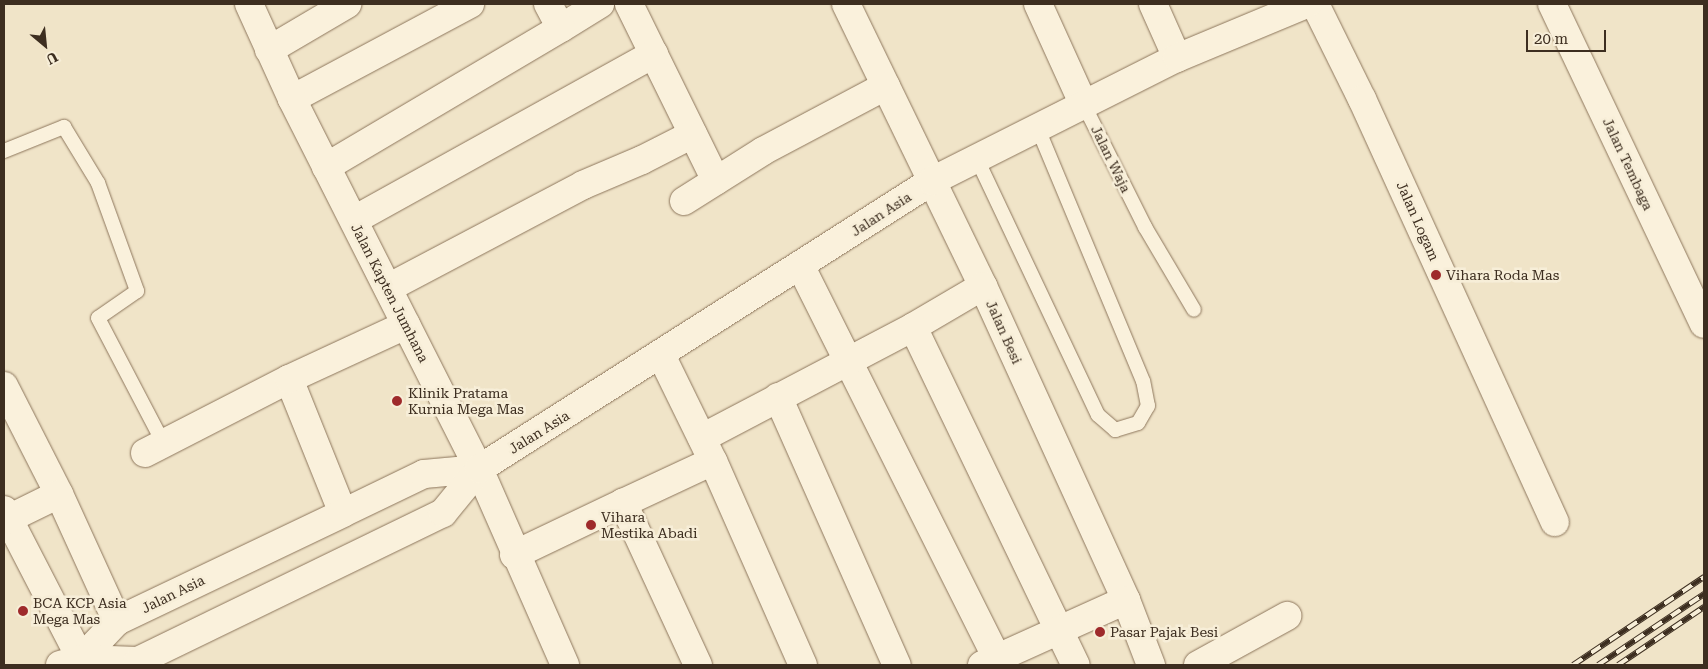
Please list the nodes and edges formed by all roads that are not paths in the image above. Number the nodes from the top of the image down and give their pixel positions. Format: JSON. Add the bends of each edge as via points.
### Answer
{"nodes":[{"id":1,"x":249,"y":4,"type":"edge"},
{"id":2,"x":347,"y":4,"type":"edge"},
{"id":3,"x":548,"y":4,"type":"edge"},
{"id":4,"x":600,"y":4,"type":"edge"},
{"id":5,"x":629,"y":4,"type":"edge"},
{"id":6,"x":846,"y":4,"type":"edge"},
{"id":7,"x":1038,"y":4,"type":"edge"},
{"id":8,"x":1153,"y":4,"type":"edge"},
{"id":9,"x":1307,"y":4,"type":"edge"},
{"id":10,"x":1315,"y":4,"type":"edge"},
{"id":11,"x":1552,"y":4,"type":"edge"},
{"id":12,"x":456,"y":7,"type":"edge"},
{"id":13,"x":561,"y":28,"type":"junction"},
{"id":14,"x":269,"y":50,"type":"junction"},
{"id":15,"x":654,"y":54,"type":"junction"},
{"id":16,"x":1177,"y":58,"type":"junction"},
{"id":17,"x":886,"y":86,"type":"junction"},
{"id":18,"x":292,"y":99,"type":"junction"},
{"id":19,"x":1083,"y":103,"type":"junction"},
{"id":20,"x":1037,"y":126,"type":"junction"},
{"id":21,"x":693,"y":134,"type":"junction"},
{"id":22,"x":4,"y":152,"type":"edge"},
{"id":23,"x":976,"y":157,"type":"junction"},
{"id":24,"x":326,"y":166,"type":"junction"},
{"id":25,"x":716,"y":181,"type":"junction"},
{"id":26,"x":932,"y":181,"type":"junction"},
{"id":27,"x":684,"y":201,"type":"dead end"},
{"id":28,"x":354,"y":220,"type":"junction"},
{"id":29,"x":800,"y":266,"type":"junction"},
{"id":30,"x":983,"y":286,"type":"junction"},
{"id":31,"x":388,"y":288,"type":"junction"},
{"id":32,"x":1194,"y":310,"type":"dead end"},
{"id":33,"x":1704,"y":324,"type":"edge"},
{"id":34,"x":406,"y":325,"type":"junction"},
{"id":35,"x":913,"y":327,"type":"junction"},
{"id":36,"x":661,"y":355,"type":"junction"},
{"id":37,"x":849,"y":362,"type":"junction"},
{"id":38,"x":289,"y":379,"type":"junction"},
{"id":39,"x":4,"y":386,"type":"edge"},
{"id":40,"x":778,"y":397,"type":"junction"},
{"id":41,"x":154,"y":448,"type":"joint"},
{"id":42,"x":707,"y":449,"type":"junction"},
{"id":43,"x":478,"y":469,"type":"junction"},
{"id":44,"x":59,"y":494,"type":"junction"},
{"id":45,"x":623,"y":503,"type":"junction"},
{"id":46,"x":343,"y":512,"type":"junction"},
{"id":47,"x":5,"y":517,"type":"edge"},
{"id":48,"x":1555,"y":522,"type":"dead end"},
{"id":49,"x":514,"y":555,"type":"junction"},
{"id":50,"x":1126,"y":600,"type":"junction"},
{"id":51,"x":1287,"y":616,"type":"dead end"},
{"id":52,"x":117,"y":621,"type":"junction"},
{"id":53,"x":1061,"y":632,"type":"junction"},
{"id":54,"x":75,"y":663,"type":"edge"},
{"id":55,"x":139,"y":663,"type":"edge"},
{"id":56,"x":993,"y":663,"type":"edge"},
{"id":57,"x":565,"y":665,"type":"edge"},
{"id":58,"x":698,"y":665,"type":"edge"},
{"id":59,"x":803,"y":665,"type":"edge"},
{"id":60,"x":897,"y":665,"type":"edge"},
{"id":61,"x":1076,"y":665,"type":"edge"},
{"id":62,"x":1151,"y":665,"type":"edge"},
{"id":63,"x":1198,"y":665,"type":"edge"}],
"edges":[{"from":1,"to":14,"type":"street","name":"Jalan Kapten Jumhana"},
{"from":2,"to":14,"type":"street"},
{"from":3,"to":13,"type":"street"},
{"from":4,"to":13,"type":"street"},
{"from":5,"to":15,"type":"street"},
{"from":6,"to":17,"type":"street","name":"Jalan Besi"},
{"from":7,"to":19,"type":"street","name":"Jalan Waja"},
{"from":8,"to":16,"type":"street"},
{"from":9,"to":16,"type":"street","name":"Jalan Asia"},
{"from":10,"to":48,"type":"street","name":"Jalan Logam","via":[[1362,99]]},
{"from":11,"to":33,"type":"street","name":"Jalan Tembaga"},
{"from":12,"to":18,"type":"street"},
{"from":13,"to":24,"type":"street"},
{"from":14,"to":18,"type":"street","name":"Jalan Kapten Jumhana"},
{"from":15,"to":21,"type":"street"},
{"from":15,"to":28,"type":"street"},
{"from":16,"to":19,"type":"street","name":"Jalan Asia"},
{"from":17,"to":25,"type":"street","via":[[763,151]]},
{"from":17,"to":26,"type":"street","name":"Jalan Besi"},
{"from":18,"to":24,"type":"street","name":"Jalan Kapten Jumhana"},
{"from":19,"to":20,"type":"street","name":"Jalan Asia"},
{"from":19,"to":32,"type":"lane","name":"Jalan Waja","via":[[1145,227]]},
{"from":20,"to":23,"type":"street","name":"Jalan Asia"},
{"from":20,"to":23,"type":"lane","via":[[1143,381],[1148,406],[1138,423],[1115,430],[1098,415]]},
{"from":21,"to":25,"type":"street"},
{"from":21,"to":31,"type":"street","via":[[583,185]]},
{"from":22,"to":41,"type":"lane","via":[[64,127],[98,183],[137,291],[98,318]]},
{"from":23,"to":26,"type":"street","name":"Jalan Asia"},
{"from":24,"to":28,"type":"street","name":"Jalan Kapten Jumhana"},
{"from":25,"to":27,"type":"street"},
{"from":26,"to":29,"type":"street","name":"Jalan Asia"},
{"from":26,"to":30,"type":"street","name":"Jalan Besi"},
{"from":28,"to":31,"type":"street","name":"Jalan Kapten Jumhana"},
{"from":29,"to":36,"type":"street","name":"Jalan Asia"},
{"from":29,"to":37,"type":"street"},
{"from":30,"to":35,"type":"street"},
{"from":30,"to":50,"type":"street","name":"Jalan Besi"},
{"from":31,"to":34,"type":"street","name":"Jalan Kapten Jumhana"},
{"from":34,"to":38,"type":"street"},
{"from":34,"to":43,"type":"street","name":"Jalan Kapten Jumhana"},
{"from":35,"to":37,"type":"street"},
{"from":35,"to":53,"type":"street"},
{"from":36,"to":42,"type":"street"},
{"from":36,"to":43,"type":"street","name":"Jalan Asia"},
{"from":37,"to":40,"type":"street"},
{"from":37,"to":56,"type":"street"},
{"from":38,"to":41,"type":"street"},
{"from":38,"to":46,"type":"street"},
{"from":39,"to":44,"type":"street"},
{"from":40,"to":42,"type":"street"},
{"from":40,"to":60,"type":"street"},
{"from":42,"to":45,"type":"street"},
{"from":42,"to":59,"type":"street"},
{"from":43,"to":46,"type":"street","name":"Jalan Asia","via":[[424,474]]},
{"from":43,"to":49,"type":"street","name":"Jalan Kapten Jumhana"},
{"from":43,"to":55,"type":"street","name":"Jalan Asia","via":[[443,513]]},
{"from":44,"to":47,"type":"street"},
{"from":44,"to":52,"type":"street"},
{"from":45,"to":49,"type":"street"},
{"from":45,"to":58,"type":"street"},
{"from":46,"to":52,"type":"street","name":"Jalan Asia"},
{"from":47,"to":54,"type":"street"},
{"from":49,"to":57,"type":"street","name":"Jalan Kapten Jumhana"},
{"from":50,"to":53,"type":"street"},
{"from":50,"to":62,"type":"street","name":"Jalan Besi"},
{"from":51,"to":63,"type":"street"},
{"from":52,"to":54,"type":"street"},
{"from":53,"to":56,"type":"street"},
{"from":53,"to":61,"type":"street"},
{"from":54,"to":55,"type":"street"}]}
